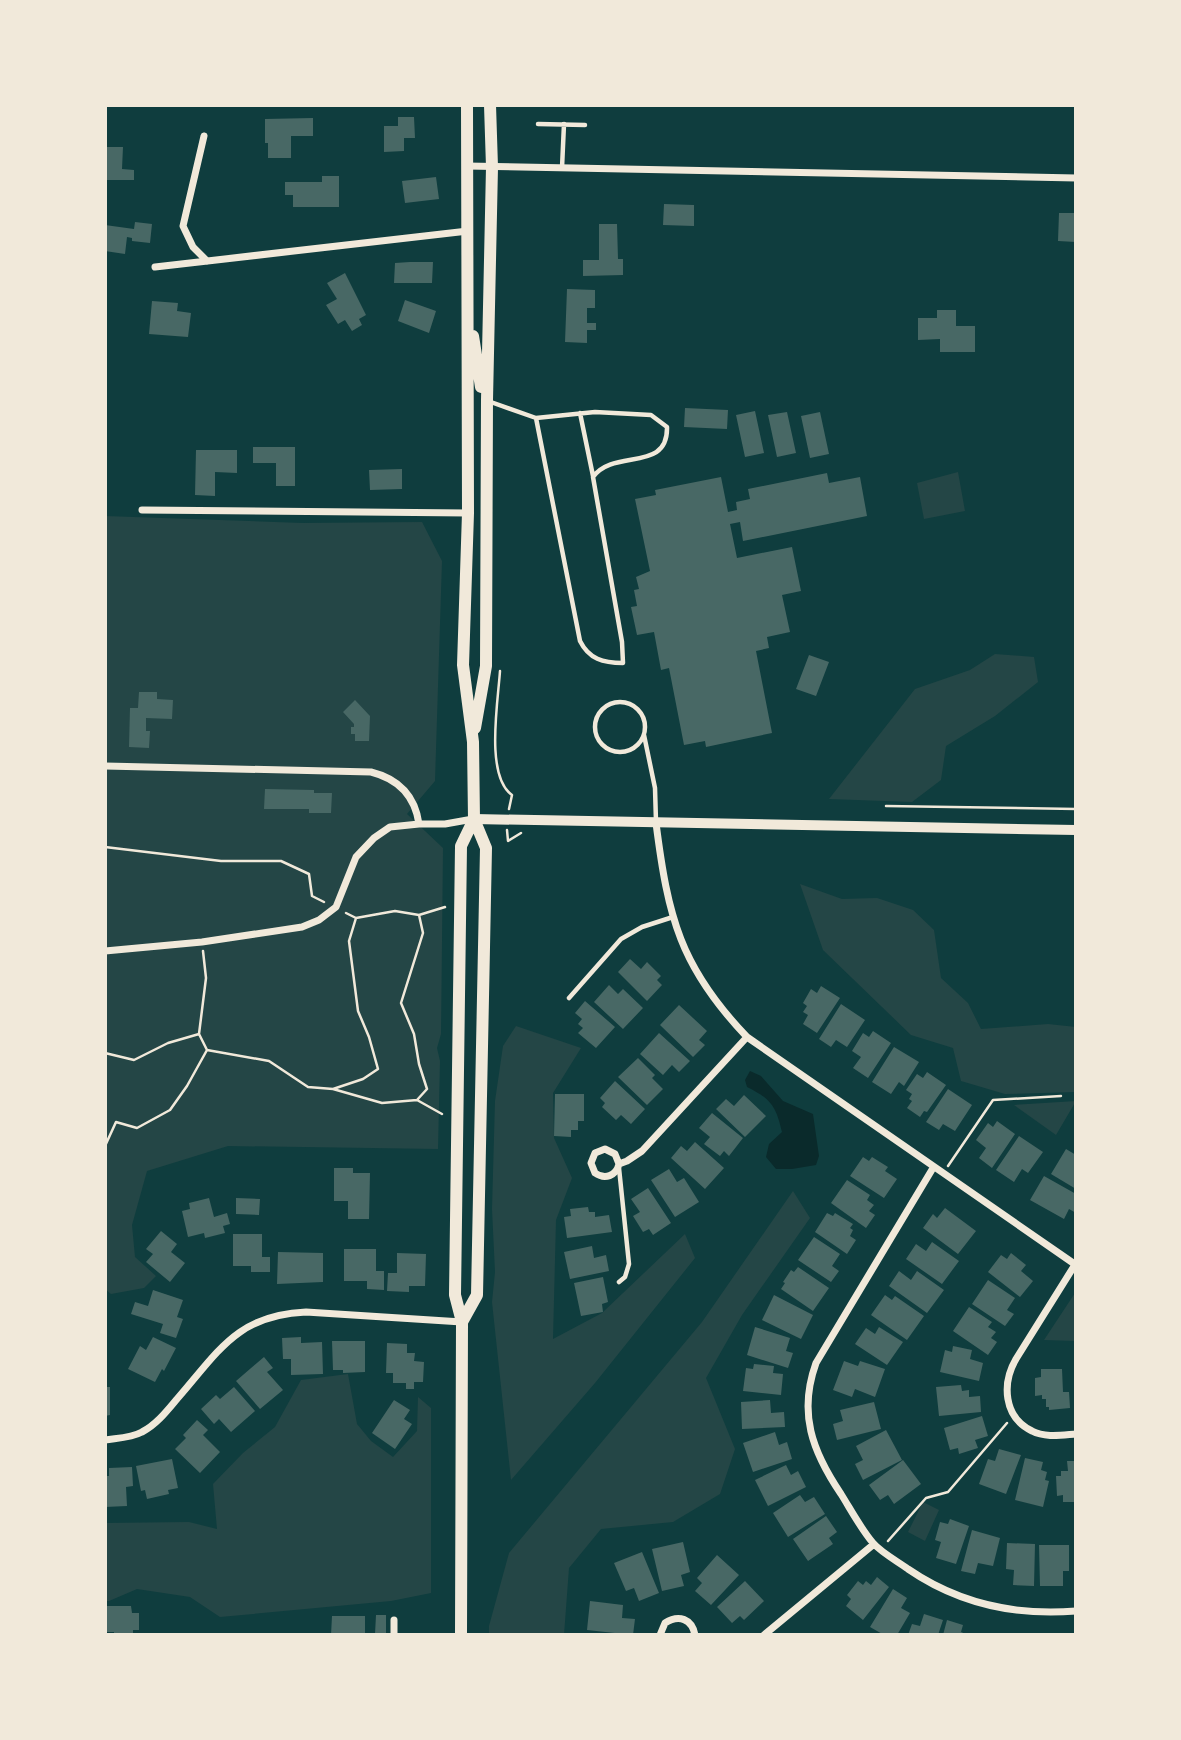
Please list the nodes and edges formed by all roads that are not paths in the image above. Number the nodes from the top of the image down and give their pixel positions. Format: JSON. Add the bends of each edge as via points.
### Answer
{"nodes":[{"id":1,"x":467,"y":105,"type":"edge"},
{"id":2,"x":490,"y":105,"type":"edge"},
{"id":3,"x":538,"y":124,"type":"dead end"},
{"id":4,"x":564,"y":124,"type":"junction"},
{"id":5,"x":585,"y":125,"type":"dead end"},
{"id":6,"x":204,"y":136,"type":"dead end"},
{"id":7,"x":467,"y":166,"type":"junction"},
{"id":8,"x":492,"y":167,"type":"junction"},
{"id":9,"x":562,"y":168,"type":"junction"},
{"id":10,"x":1076,"y":178,"type":"edge"},
{"id":11,"x":468,"y":231,"type":"junction"},
{"id":12,"x":207,"y":261,"type":"junction"},
{"id":13,"x":155,"y":267,"type":"dead end"},
{"id":14,"x":468,"y":313,"type":"junction"},
{"id":15,"x":486,"y":400,"type":"junction"},
{"id":16,"x":580,"y":414,"type":"junction"},
{"id":17,"x":536,"y":418,"type":"junction"},
{"id":18,"x":593,"y":477,"type":"junction"},
{"id":19,"x":142,"y":510,"type":"dead end"},
{"id":20,"x":468,"y":513,"type":"junction"},
{"id":21,"x":644,"y":735,"type":"junction"},
{"id":22,"x":473,"y":742,"type":"junction"},
{"id":23,"x":105,"y":766,"type":"edge"},
{"id":24,"x":474,"y":819,"type":"junction"},
{"id":25,"x":656,"y":823,"type":"junction"},
{"id":26,"x":419,"y":824,"type":"junction"},
{"id":27,"x":1076,"y":830,"type":"edge"},
{"id":28,"x":673,"y":917,"type":"junction"},
{"id":29,"x":105,"y":951,"type":"edge"},
{"id":30,"x":569,"y":998,"type":"dead end"},
{"id":31,"x":747,"y":1037,"type":"junction"},
{"id":32,"x":457,"y":1150,"type":"junction"},
{"id":33,"x":479,"y":1152,"type":"junction"},
{"id":34,"x":619,"y":1164,"type":"joint"},
{"id":35,"x":933,"y":1168,"type":"junction"},
{"id":36,"x":1076,"y":1265,"type":"edge"},
{"id":37,"x":619,"y":1282,"type":"dead end"},
{"id":38,"x":462,"y":1322,"type":"junction"},
{"id":39,"x":1076,"y":1434,"type":"edge"},
{"id":40,"x":105,"y":1440,"type":"edge"},
{"id":41,"x":877,"y":1546,"type":"junction"},
{"id":42,"x":1076,"y":1611,"type":"edge"},
{"id":43,"x":394,"y":1620,"type":"dead end"},
{"id":44,"x":394,"y":1635,"type":"edge"},
{"id":45,"x":461,"y":1635,"type":"edge"},
{"id":46,"x":660,"y":1635,"type":"edge"},
{"id":47,"x":695,"y":1635,"type":"edge"},
{"id":48,"x":764,"y":1635,"type":"edge"}],
"edges":[{"from":1,"to":7,"type":"main road"},
{"from":2,"to":8,"type":"main road"},
{"from":3,"to":4,"type":"lane"},
{"from":4,"to":5,"type":"lane"},
{"from":4,"to":9,"type":"lane"},
{"from":6,"to":12,"type":"street","via":[[183,226],[193,247]]},
{"from":7,"to":8,"type":"street"},
{"from":7,"to":11,"type":"main road"},
{"from":8,"to":9,"type":"street"},
{"from":8,"to":15,"type":"main road"},
{"from":9,"to":10,"type":"street"},
{"from":11,"to":12,"type":"street"},
{"from":11,"to":14,"type":"main road"},
{"from":12,"to":13,"type":"street"},
{"from":14,"to":15,"type":"main road"},
{"from":14,"to":20,"type":"main road"},
{"from":15,"to":17,"type":"lane"},
{"from":15,"to":22,"type":"main road","via":[[486,666]]},
{"from":16,"to":17,"type":"lane"},
{"from":16,"to":18,"type":"lane"},
{"from":16,"to":18,"type":"lane","via":[[651,415],[667,427],[666,442],[657,454],[607,464]]},
{"from":17,"to":18,"type":"lane","via":[[580,641],[596,659],[622,663]]},
{"from":19,"to":20,"type":"street"},
{"from":20,"to":22,"type":"main road","via":[[463,664]]},
{"from":21,"to":21,"type":"lane","via":[[644,719],[626,703],[603,708],[595,722],[602,746],[617,752],[634,748]]},
{"from":21,"to":25,"type":"lane","via":[[655,788]]},
{"from":22,"to":24,"type":"main road"},
{"from":23,"to":26,"type":"street","via":[[370,772],[392,780],[412,798]]},
{"from":24,"to":25,"type":"street"},
{"from":24,"to":26,"type":"street"},
{"from":24,"to":32,"type":"main road","via":[[461,846]]},
{"from":24,"to":33,"type":"main road","via":[[486,848]]},
{"from":25,"to":27,"type":"street"},
{"from":25,"to":28,"type":"street"},
{"from":26,"to":29,"type":"street","via":[[390,827],[374,838],[356,857],[336,907],[320,920],[302,927],[202,942]]},
{"from":28,"to":30,"type":"lane","via":[[621,939]]},
{"from":28,"to":31,"type":"street","via":[[705,989]]},
{"from":31,"to":34,"type":"street","via":[[642,1151]]},
{"from":31,"to":35,"type":"street"},
{"from":32,"to":33,"type":"main road"},
{"from":32,"to":38,"type":"main road","via":[[455,1295]]},
{"from":33,"to":38,"type":"main road","via":[[477,1296]]},
{"from":34,"to":37,"type":"lane","via":[[629,1271]]},
{"from":35,"to":36,"type":"street"},
{"from":35,"to":41,"type":"street","via":[[810,1380],[808,1424],[814,1446]]},
{"from":36,"to":39,"type":"street","via":[[1008,1373],[1007,1399],[1013,1415],[1033,1433]]},
{"from":38,"to":40,"type":"street","via":[[306,1312],[257,1322],[230,1338],[155,1423],[130,1437]]},
{"from":38,"to":45,"type":"main road"},
{"from":41,"to":42,"type":"street","via":[[952,1595],[1019,1612]]},
{"from":41,"to":48,"type":"street"},
{"from":43,"to":44,"type":"street"},
{"from":46,"to":47,"type":"street","via":[[665,1623],[676,1618],[688,1621]]}]}
